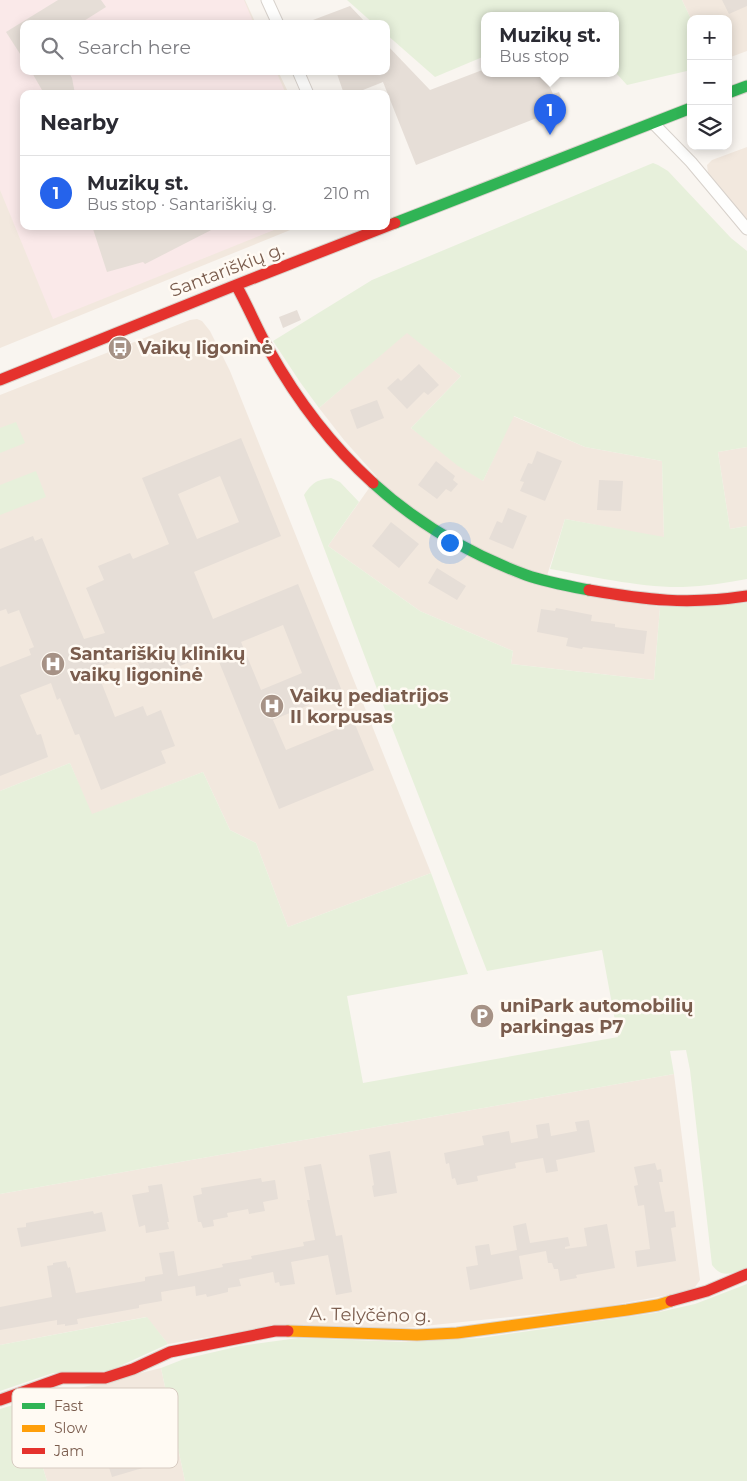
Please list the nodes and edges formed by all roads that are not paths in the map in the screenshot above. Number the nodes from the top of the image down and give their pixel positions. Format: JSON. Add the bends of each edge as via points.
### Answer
{"nodes":[{"id":1,"x":267,"y":0,"type":"edge"},
{"id":2,"x":276,"y":20,"type":"edge"},
{"id":3,"x":300,"y":75,"type":"edge"},
{"id":4,"x":747,"y":86,"type":"edge"},
{"id":5,"x":306,"y":90,"type":"edge"},
{"id":6,"x":732,"y":92,"type":"edge"},
{"id":7,"x":687,"y":109,"type":"edge"},
{"id":8,"x":653,"y":122,"type":"junction"},
{"id":9,"x":390,"y":221,"type":"edge"},
{"id":10,"x":747,"y":229,"type":"edge"},
{"id":11,"x":367,"y":230,"type":"edge"},
{"id":12,"x":236,"y":285,"type":"junction"},
{"id":13,"x":0,"y":380,"type":"edge"},
{"id":14,"x":747,"y":596,"type":"edge"},
{"id":15,"x":746,"y":1275,"type":"edge"},
{"id":16,"x":34,"y":1388,"type":"edge"},
{"id":17,"x":12,"y":1396,"type":"edge"},
{"id":18,"x":0,"y":1400,"type":"edge"}],
"edges":[{"from":1,"to":2,"type":"street"},
{"from":3,"to":5,"type":"street"},
{"from":4,"to":6,"type":"street"},
{"from":7,"to":8,"type":"street","name":"Santariškių g."},
{"from":8,"to":9,"type":"street","name":"Santariškių g."},
{"from":8,"to":10,"type":"street"},
{"from":11,"to":12,"type":"street","name":"Santariškių g."},
{"from":12,"to":13,"type":"street","name":"Santariškių g."},
{"from":12,"to":14,"type":"street","via":[[290,385],[340,450],[398,504],[455,542],[529,575],[631,598],[697,602]]},
{"from":15,"to":16,"type":"street","name":"A. Telyčėno g.","via":[[707,1291],[658,1305],[457,1333],[275,1331],[170,1352],[105,1378],[62,1378]]},
{"from":17,"to":18,"type":"street","name":"A. Telyčėno g."}]}
